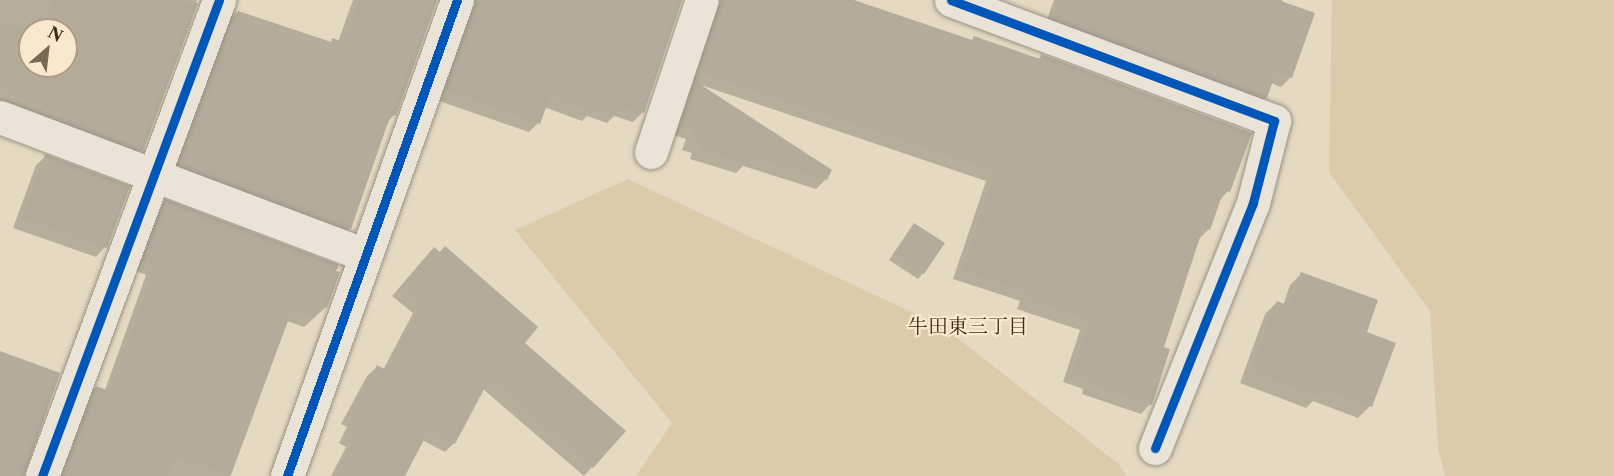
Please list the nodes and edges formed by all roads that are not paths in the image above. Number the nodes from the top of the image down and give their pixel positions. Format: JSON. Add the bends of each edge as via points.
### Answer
{"nodes":[{"id":1,"x":219,"y":0,"type":"edge"},
{"id":2,"x":457,"y":0,"type":"edge"},
{"id":3,"x":702,"y":0,"type":"edge"},
{"id":4,"x":951,"y":0,"type":"edge"},
{"id":5,"x":0,"y":117,"type":"edge"},
{"id":6,"x":651,"y":152,"type":"dead end"},
{"id":7,"x":154,"y":175,"type":"junction"},
{"id":8,"x":366,"y":255,"type":"junction"},
{"id":9,"x":1155,"y":448,"type":"dead end"},
{"id":10,"x":42,"y":476,"type":"edge"},
{"id":11,"x":287,"y":476,"type":"edge"}],
"edges":[{"from":1,"to":7,"type":"street"},
{"from":2,"to":8,"type":"street"},
{"from":3,"to":6,"type":"street"},
{"from":4,"to":9,"type":"street","via":[[1274,121],[1252,203]]},
{"from":5,"to":7,"type":"street"},
{"from":7,"to":8,"type":"street"},
{"from":7,"to":10,"type":"street"},
{"from":8,"to":11,"type":"street"}]}
